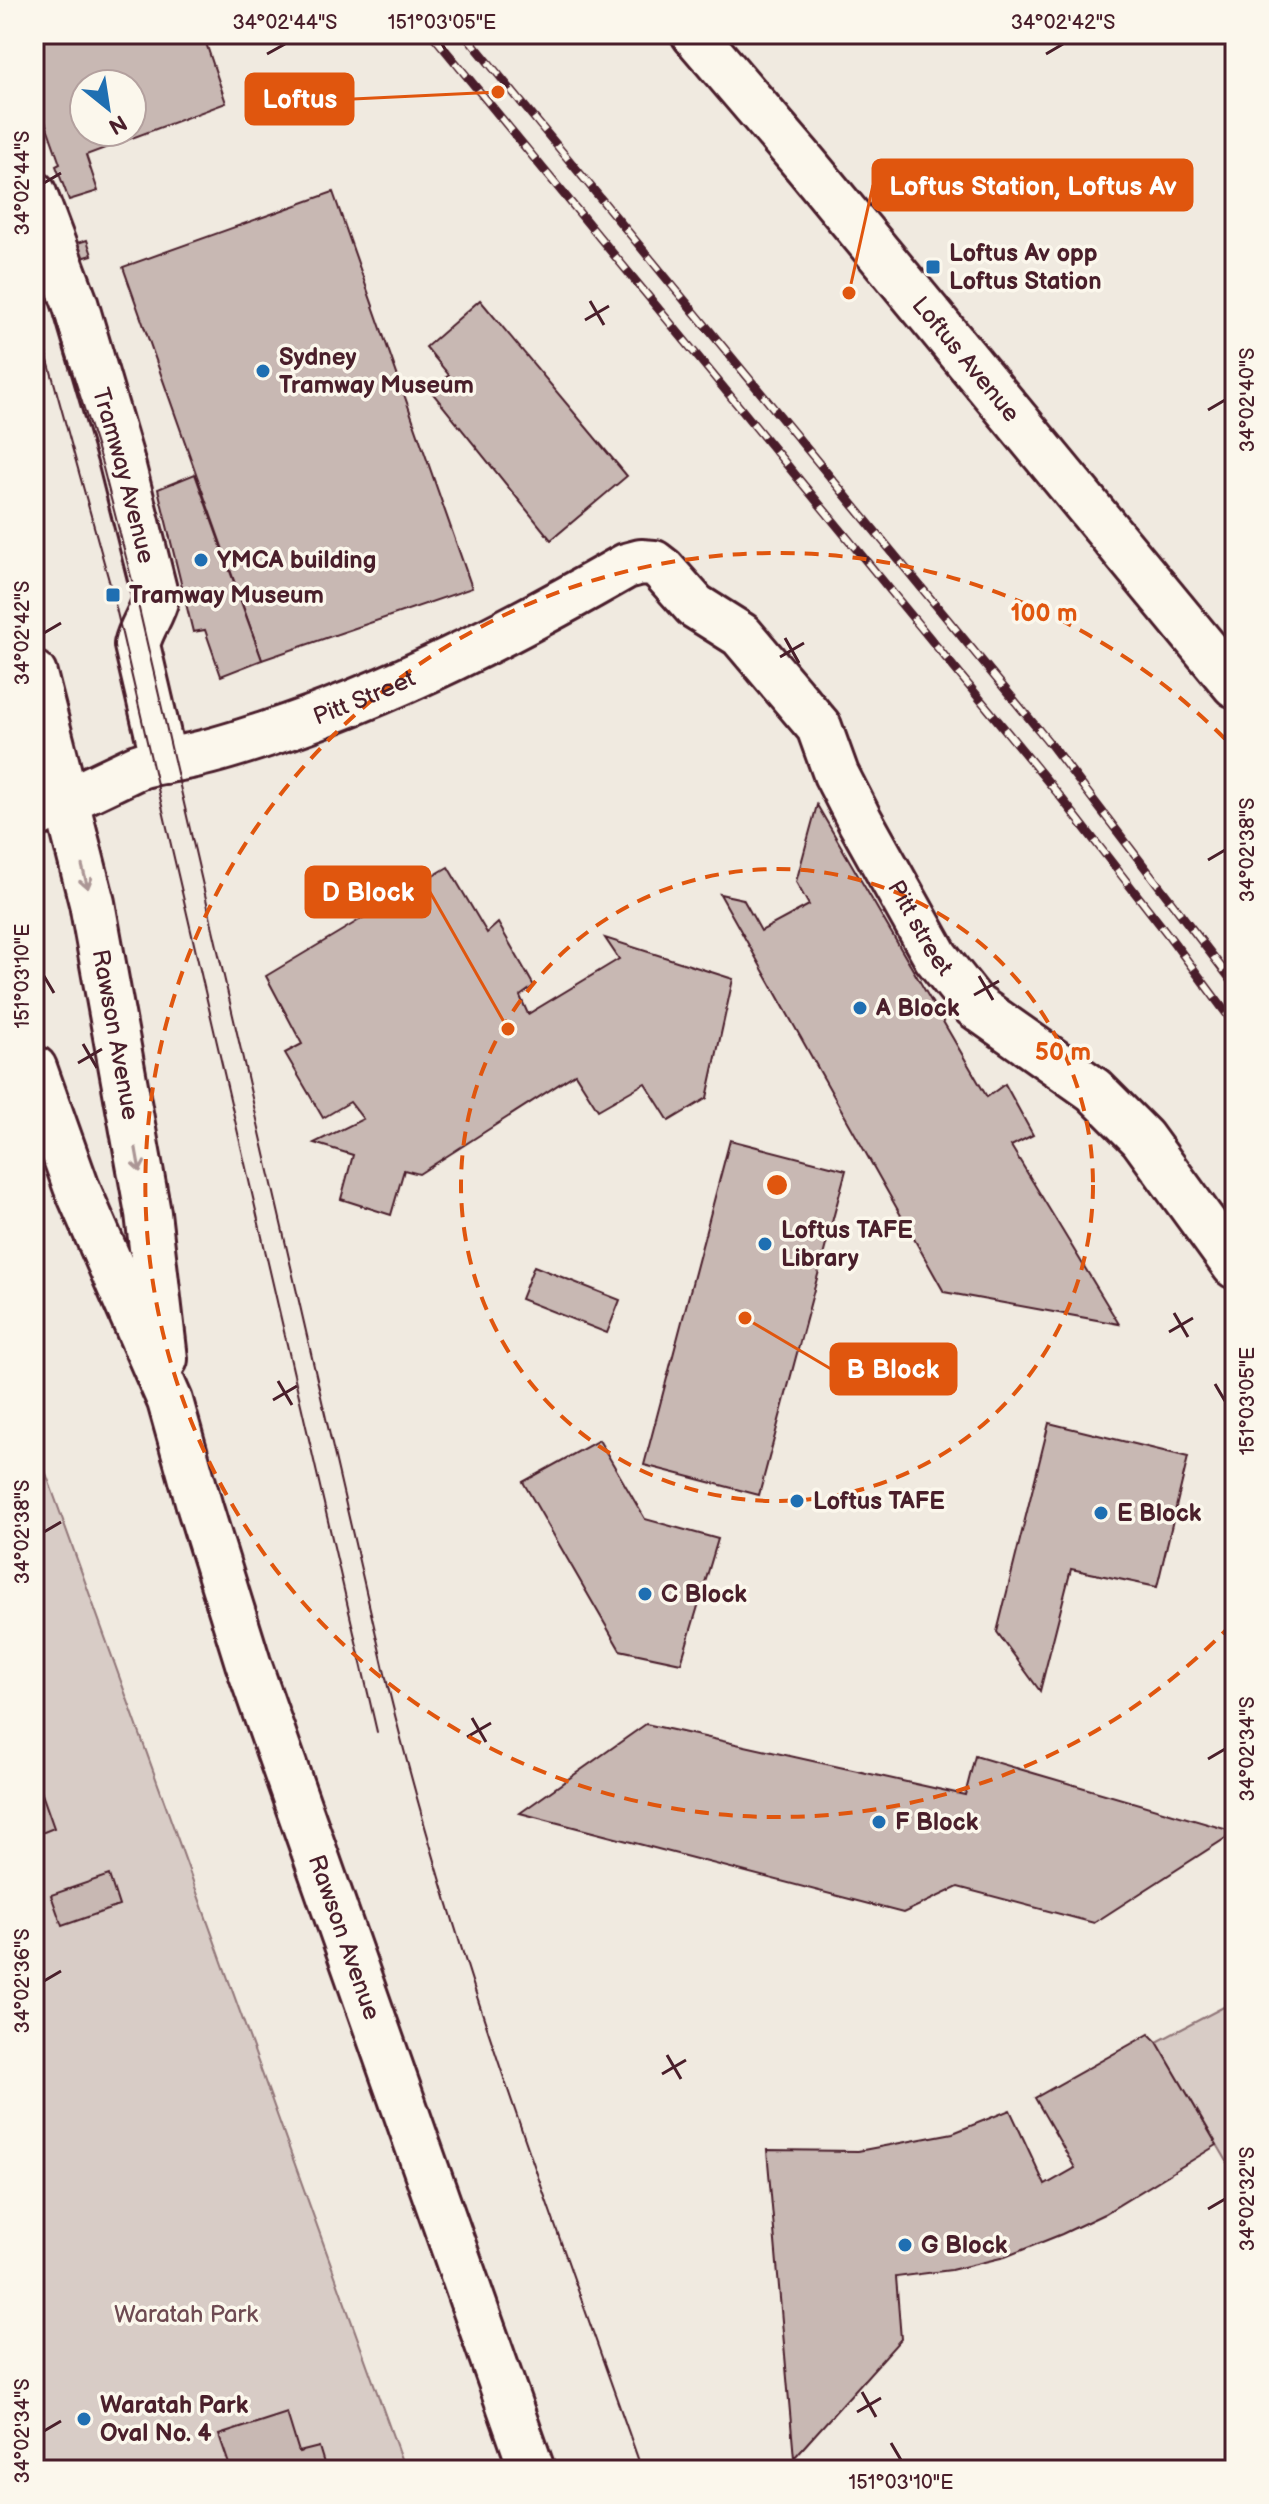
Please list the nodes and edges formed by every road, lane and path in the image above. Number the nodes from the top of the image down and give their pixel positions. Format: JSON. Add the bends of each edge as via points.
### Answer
{"nodes":[{"id":1,"x":694,"y":34,"type":"edge"},
{"id":2,"x":34,"y":194,"type":"edge"},
{"id":3,"x":648,"y":561,"type":"joint"},
{"id":4,"x":34,"y":674,"type":"edge"},
{"id":5,"x":1235,"y":685,"type":"edge"},
{"id":6,"x":164,"y":761,"type":"junction"},
{"id":7,"x":50,"y":809,"type":"edge"},
{"id":8,"x":34,"y":1068,"type":"edge"},
{"id":9,"x":1235,"y":1266,"type":"edge"},
{"id":10,"x":170,"y":1401,"type":"junction"},
{"id":11,"x":532,"y":2470,"type":"edge"}],
"edges":[{"from":1,"to":5,"type":"street","name":"Loftus Avenue"},
{"from":2,"to":6,"type":"street","name":"Tramway Avenue","via":[[75,303],[156,598],[137,645]]},
{"from":3,"to":6,"type":"street","name":"Pitt Street","via":[[626,566],[417,676],[269,733]]},
{"from":3,"to":9,"type":"street","name":"Pitt street","via":[[695,606],[741,635],[819,727],[836,774],[936,957],[975,1006],[1094,1090],[1142,1138]]},
{"from":4,"to":7,"type":"street","name":"Rawson Avenue"},
{"from":6,"to":7,"type":"street","name":"Pitt Street","via":[[137,767]]},
{"from":7,"to":10,"type":"street","name":"Rawson Avenue","one_way":true,"via":[[92,903],[148,1213]]},
{"from":8,"to":10,"type":"street","name":"Rawson Avenue","via":[[76,1186]]},
{"from":10,"to":11,"type":"street","name":"Rawson Avenue","via":[[248,1663]]}]}
